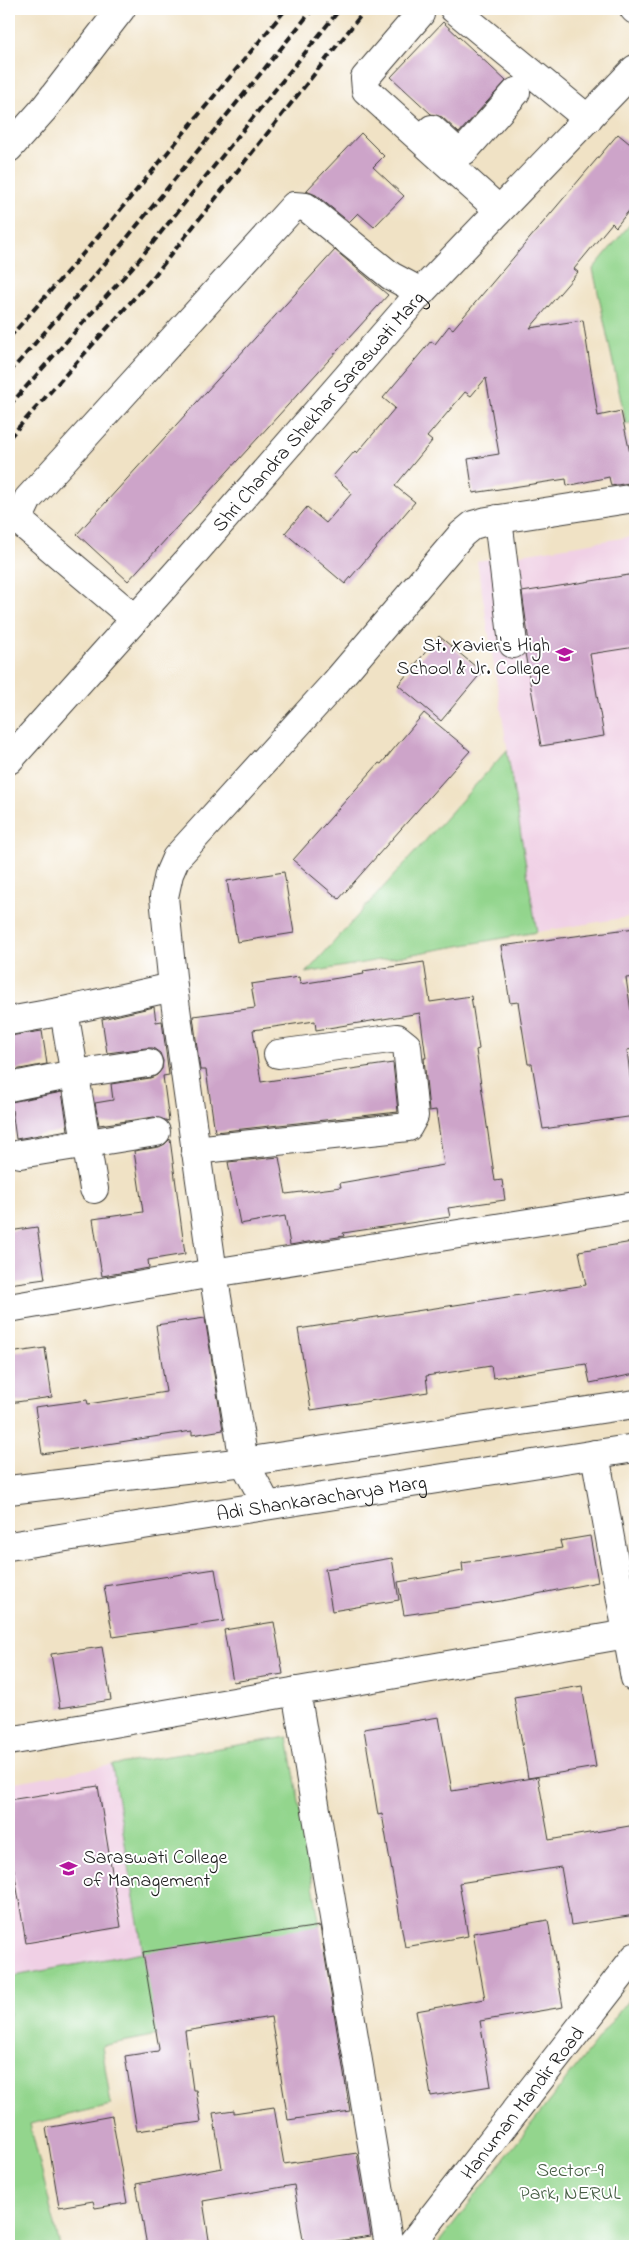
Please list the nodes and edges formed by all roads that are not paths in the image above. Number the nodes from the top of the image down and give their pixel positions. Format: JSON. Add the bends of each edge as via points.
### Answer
{"nodes":[{"id":1,"x":121,"y":9,"type":"edge"},
{"id":2,"x":454,"y":9,"type":"edge"},
{"id":3,"x":420,"y":14,"type":"dead end"},
{"id":4,"x":635,"y":69,"type":"edge"},
{"id":5,"x":369,"y":74,"type":"junction"},
{"id":6,"x":541,"y":81,"type":"junction"},
{"id":7,"x":516,"y":92,"type":"dead end"},
{"id":8,"x":588,"y":119,"type":"junction"},
{"id":9,"x":9,"y":148,"type":"edge"},
{"id":10,"x":478,"y":150,"type":"dead end"},
{"id":11,"x":499,"y":210,"type":"junction"},
{"id":12,"x":421,"y":292,"type":"junction"},
{"id":13,"x":635,"y":498,"type":"edge"},
{"id":14,"x":498,"y":519,"type":"junction"},
{"id":15,"x":134,"y":618,"type":"junction"},
{"id":16,"x":513,"y":644,"type":"dead end"},
{"id":17,"x":9,"y":760,"type":"edge"},
{"id":18,"x":173,"y":987,"type":"junction"},
{"id":19,"x":64,"y":1011,"type":"junction"},
{"id":20,"x":9,"y":1021,"type":"edge"},
{"id":21,"x":278,"y":1054,"type":"dead end"},
{"id":22,"x":148,"y":1063,"type":"dead end"},
{"id":23,"x":74,"y":1074,"type":"junction"},
{"id":24,"x":9,"y":1088,"type":"edge"},
{"id":25,"x":156,"y":1132,"type":"dead end"},
{"id":26,"x":86,"y":1143,"type":"junction"},
{"id":27,"x":195,"y":1150,"type":"junction"},
{"id":28,"x":20,"y":1154,"type":"dead end"},
{"id":29,"x":94,"y":1189,"type":"dead end"},
{"id":30,"x":635,"y":1206,"type":"edge"},
{"id":31,"x":213,"y":1273,"type":"junction"},
{"id":32,"x":9,"y":1308,"type":"edge"},
{"id":33,"x":635,"y":1404,"type":"edge"},
{"id":34,"x":635,"y":1448,"type":"edge"},
{"id":35,"x":595,"y":1454,"type":"junction"},
{"id":36,"x":244,"y":1462,"type":"junction"},
{"id":37,"x":9,"y":1490,"type":"edge"},
{"id":38,"x":267,"y":1505,"type":"junction"},
{"id":39,"x":9,"y":1546,"type":"edge"},
{"id":40,"x":627,"y":1634,"type":"junction"},
{"id":41,"x":635,"y":1678,"type":"edge"},
{"id":42,"x":296,"y":1691,"type":"junction"},
{"id":43,"x":9,"y":1741,"type":"edge"},
{"id":44,"x":635,"y":1957,"type":"edge"},
{"id":45,"x":389,"y":2246,"type":"edge"},
{"id":46,"x":410,"y":2246,"type":"edge"}],
"edges":[{"from":1,"to":9,"type":"street","via":[[43,110]]},
{"from":2,"to":6,"type":"street"},
{"from":3,"to":5,"type":"street"},
{"from":4,"to":8,"type":"street","name":"Shri Chandra Shekhar Saraswati Marg"},
{"from":5,"to":7,"type":"street","via":[[456,151],[464,151]]},
{"from":5,"to":11,"type":"street","via":[[365,78],[366,90]]},
{"from":6,"to":8,"type":"street"},
{"from":6,"to":10,"type":"street"},
{"from":8,"to":11,"type":"street","name":"Shri Chandra Shekhar Saraswati Marg"},
{"from":11,"to":12,"type":"street","name":"Shri Chandra Shekhar Saraswati Marg"},
{"from":12,"to":15,"type":"street","name":"Shri Chandra Shekhar Saraswati Marg"},
{"from":12,"to":15,"type":"street","via":[[391,276],[306,207],[294,206],[28,498],[18,520]]},
{"from":13,"to":14,"type":"street"},
{"from":14,"to":16,"type":"street"},
{"from":14,"to":18,"type":"street","via":[[473,525],[462,534],[335,683],[176,858],[164,897]]},
{"from":15,"to":17,"type":"street","name":"Shri Chandra Shekhar Saraswati Marg"},
{"from":18,"to":19,"type":"street"},
{"from":18,"to":27,"type":"street"},
{"from":19,"to":20,"type":"street"},
{"from":19,"to":23,"type":"street"},
{"from":21,"to":27,"type":"street","via":[[397,1038],[407,1046],[414,1116],[408,1127]]},
{"from":22,"to":23,"type":"street"},
{"from":23,"to":24,"type":"street"},
{"from":23,"to":26,"type":"street"},
{"from":25,"to":26,"type":"street"},
{"from":26,"to":28,"type":"street"},
{"from":26,"to":29,"type":"street"},
{"from":27,"to":31,"type":"street"},
{"from":30,"to":31,"type":"street"},
{"from":31,"to":32,"type":"street"},
{"from":31,"to":36,"type":"street"},
{"from":33,"to":36,"type":"street"},
{"from":34,"to":35,"type":"street","name":"Adi Shankaracharya Marg"},
{"from":35,"to":38,"type":"street","name":"Adi Shankaracharya Marg"},
{"from":35,"to":40,"type":"street"},
{"from":36,"to":37,"type":"street"},
{"from":36,"to":38,"type":"street"},
{"from":38,"to":39,"type":"street","name":"Adi Shankaracharya Marg"},
{"from":40,"to":41,"type":"street"},
{"from":40,"to":42,"type":"street"},
{"from":42,"to":43,"type":"street"},
{"from":42,"to":45,"type":"street"},
{"from":44,"to":46,"type":"street","name":"Hanuman Mandir Road"}]}
